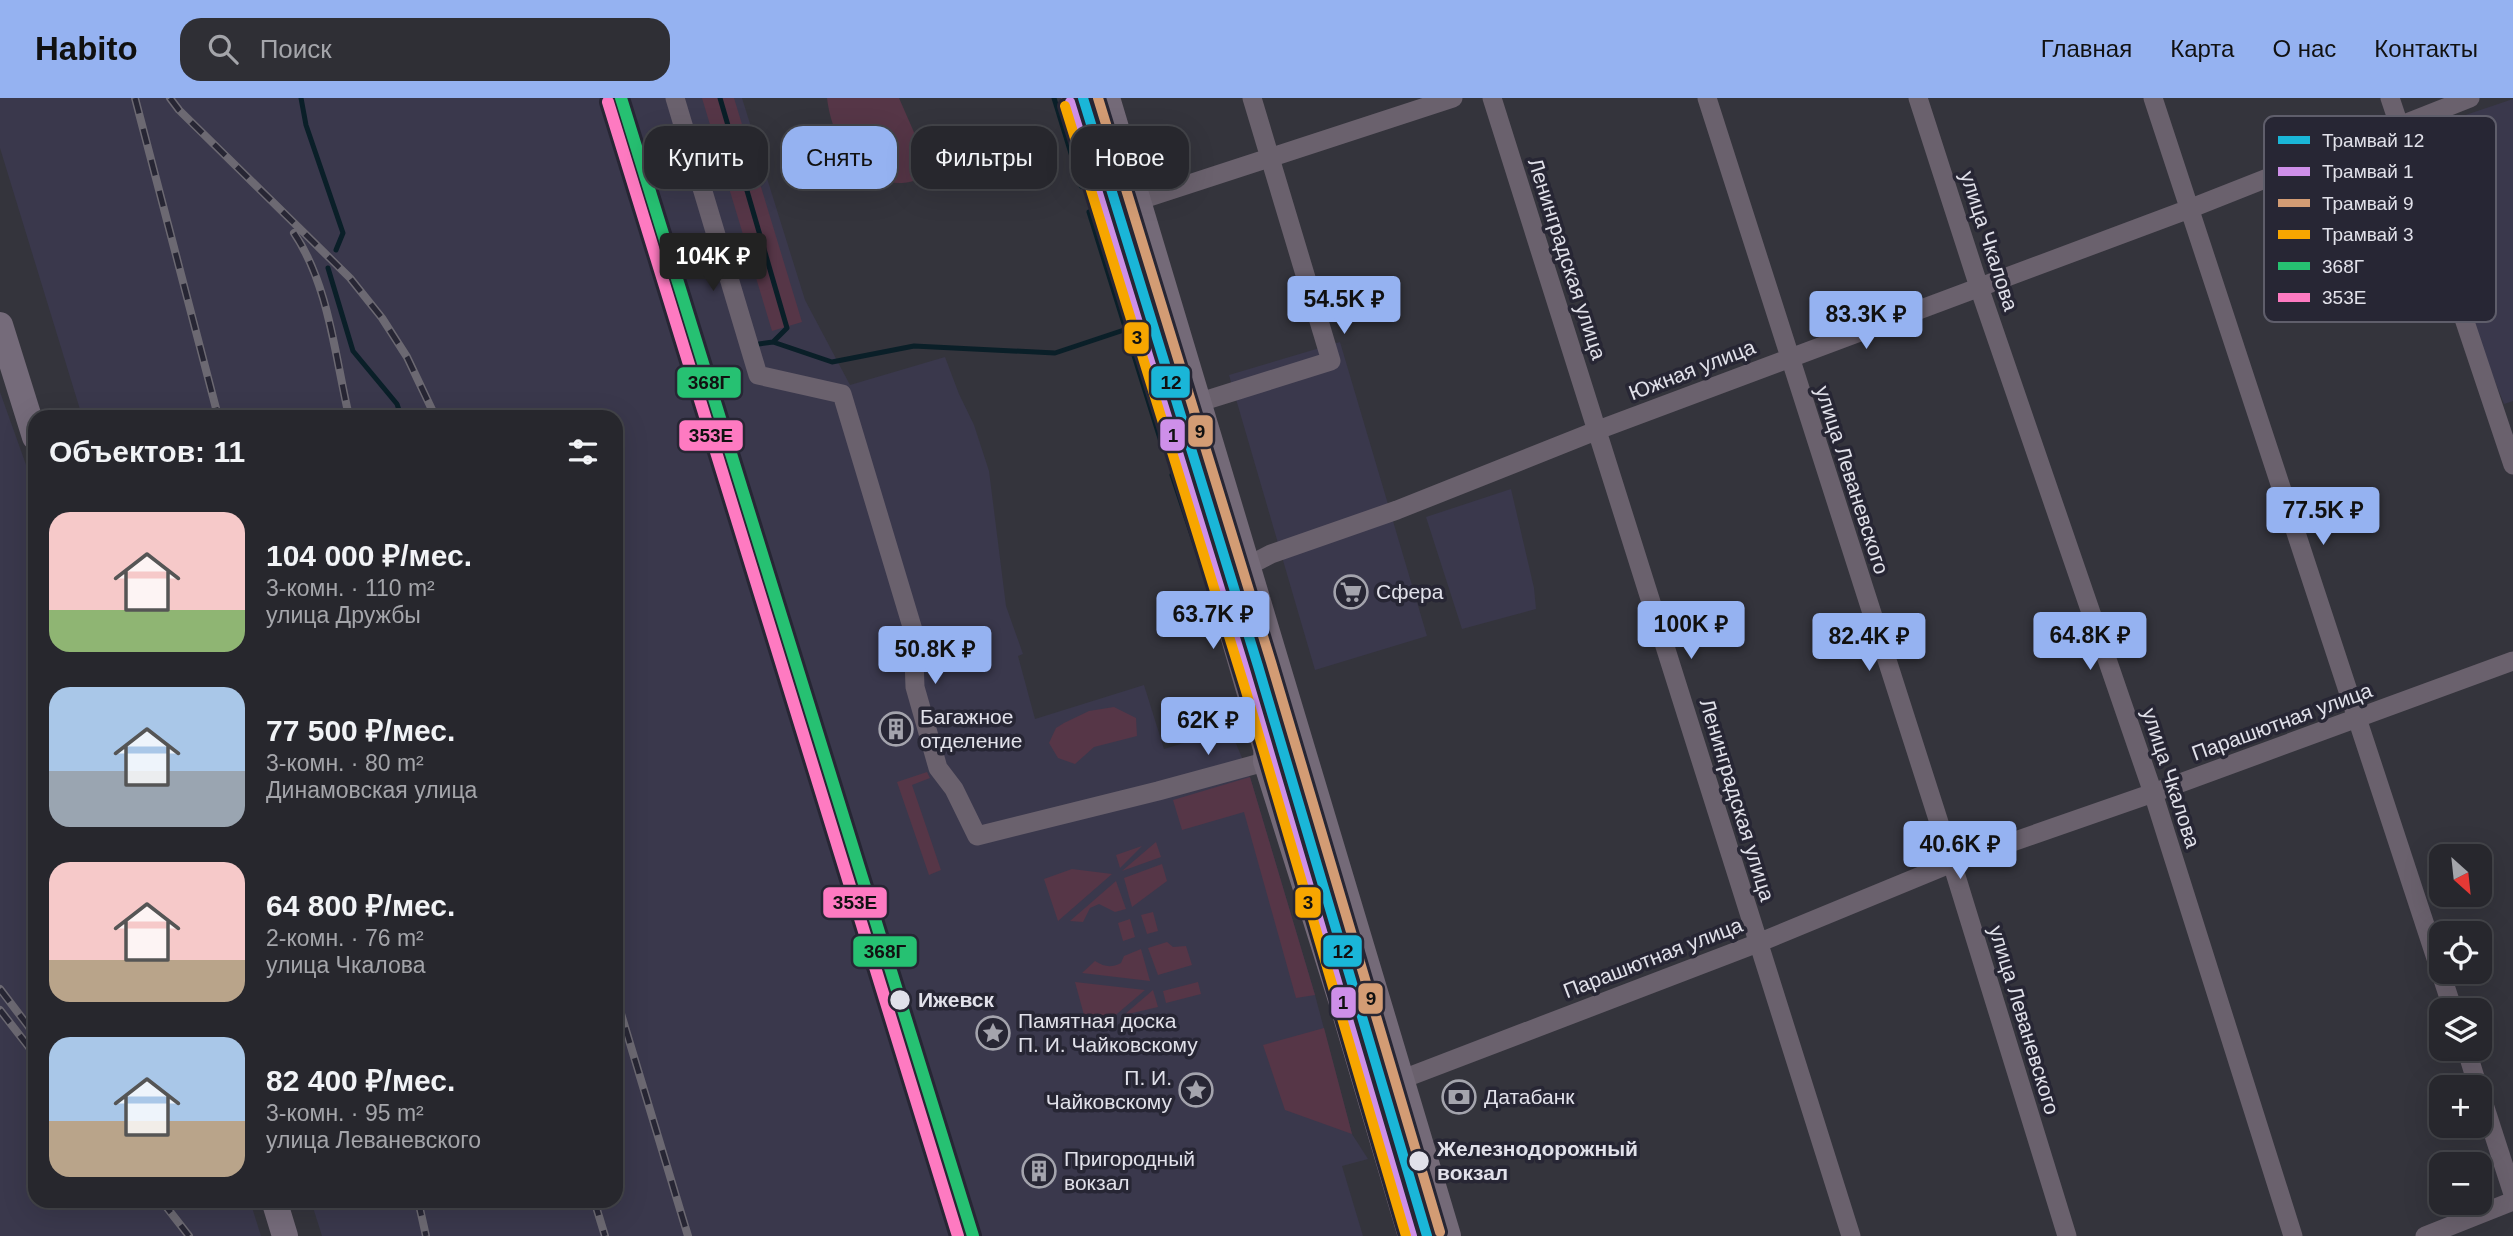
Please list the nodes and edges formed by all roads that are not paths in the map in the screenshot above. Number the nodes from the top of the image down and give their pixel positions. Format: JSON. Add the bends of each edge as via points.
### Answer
{"nodes":[{"id":1,"x":675,"y":98,"type":"edge"},
{"id":2,"x":1105,"y":98,"type":"edge"},
{"id":3,"x":1252,"y":98,"type":"edge"},
{"id":4,"x":1453,"y":98,"type":"edge"},
{"id":5,"x":1492,"y":98,"type":"edge"},
{"id":6,"x":1707,"y":98,"type":"edge"},
{"id":7,"x":1918,"y":98,"type":"edge"},
{"id":8,"x":2153,"y":98,"type":"edge"},
{"id":9,"x":2390,"y":98,"type":"edge"},
{"id":10,"x":2470,"y":98,"type":"edge"},
{"id":11,"x":2396,"y":116,"type":"edge"},
{"id":12,"x":2424,"y":116,"type":"edge"},
{"id":13,"x":1271,"y":157,"type":"junction"},
{"id":14,"x":2264,"y":179,"type":"edge"},
{"id":15,"x":1137,"y":201,"type":"junction"},
{"id":16,"x":2189,"y":209,"type":"junction"},
{"id":17,"x":1979,"y":287,"type":"junction"},
{"id":18,"x":2465,"y":322,"type":"edge"},
{"id":19,"x":0,"y":325,"type":"edge"},
{"id":20,"x":1789,"y":358,"type":"junction"},
{"id":21,"x":1196,"y":403,"type":"junction"},
{"id":22,"x":28,"y":415,"type":"edge"},
{"id":23,"x":1598,"y":430,"type":"junction"},
{"id":24,"x":2513,"y":465,"type":"edge"},
{"id":25,"x":1242,"y":555,"type":"junction"},
{"id":26,"x":2513,"y":661,"type":"edge"},
{"id":27,"x":1276,"y":669,"type":"junction"},
{"id":28,"x":2358,"y":718,"type":"junction"},
{"id":29,"x":1268,"y":761,"type":"junction"},
{"id":30,"x":2153,"y":793,"type":"junction"},
{"id":31,"x":1952,"y":863,"type":"junction"},
{"id":32,"x":1758,"y":943,"type":"junction"},
{"id":33,"x":2449,"y":998,"type":"edge"},
{"id":34,"x":1399,"y":1080,"type":"junction"},
{"id":35,"x":2492,"y":1129,"type":"edge"},
{"id":36,"x":2513,"y":1194,"type":"edge"},
{"id":37,"x":2513,"y":1201,"type":"edge"},
{"id":38,"x":276,"y":1208,"type":"edge"},
{"id":39,"x":285,"y":1236,"type":"edge"},
{"id":40,"x":1413,"y":1236,"type":"edge"},
{"id":41,"x":1446,"y":1236,"type":"edge"},
{"id":42,"x":1851,"y":1236,"type":"edge"},
{"id":43,"x":2067,"y":1236,"type":"edge"},
{"id":44,"x":2293,"y":1236,"type":"edge"},
{"id":45,"x":2426,"y":1236,"type":"edge"}],
"edges":[{"from":1,"to":29,"type":"street","via":[[758,375],[842,394],[913,630],[915,687],[938,768],[977,836]]},
{"from":2,"to":15,"type":"main road"},
{"from":3,"to":13,"type":"street"},
{"from":4,"to":13,"type":"street"},
{"from":5,"to":23,"type":"street","name":"Ленинградская улица"},
{"from":6,"to":20,"type":"street","name":"улица Леваневского"},
{"from":7,"to":17,"type":"street","name":"улица Чкалова"},
{"from":8,"to":16,"type":"street"},
{"from":9,"to":11,"type":"street"},
{"from":10,"to":12,"type":"street","name":"Южная улица"},
{"from":13,"to":15,"type":"street"},
{"from":13,"to":21,"type":"street","via":[[1331,361]]},
{"from":14,"to":16,"type":"street","name":"Южная улица"},
{"from":15,"to":21,"type":"main road"},
{"from":16,"to":17,"type":"street","name":"Южная улица"},
{"from":16,"to":28,"type":"street"},
{"from":17,"to":20,"type":"street","name":"Южная улица"},
{"from":17,"to":30,"type":"street","name":"улица Чкалова"},
{"from":18,"to":24,"type":"street"},
{"from":19,"to":22,"type":"main road"},
{"from":20,"to":23,"type":"street","name":"Южная улица"},
{"from":20,"to":31,"type":"street","name":"улица Леваневского"},
{"from":21,"to":25,"type":"main road"},
{"from":23,"to":25,"type":"street","name":"Южная улица","via":[[1271,554]]},
{"from":23,"to":32,"type":"street","name":"Ленинградская улица"},
{"from":25,"to":27,"type":"main road"},
{"from":25,"to":29,"type":"street","via":[[1219,592]]},
{"from":26,"to":28,"type":"street","name":"Парашютная улица"},
{"from":27,"to":29,"type":"main road"},
{"from":27,"to":34,"type":"main road"},
{"from":28,"to":30,"type":"street","name":"Парашютная улица"},
{"from":28,"to":33,"type":"street"},
{"from":29,"to":40,"type":"main road"},
{"from":30,"to":31,"type":"street","name":"Парашютная улица"},
{"from":30,"to":44,"type":"street","name":"улица Чкалова"},
{"from":31,"to":32,"type":"street","name":"Парашютная улица"},
{"from":31,"to":43,"type":"street","name":"улица Леваневского"},
{"from":32,"to":34,"type":"street","name":"Парашютная улица"},
{"from":32,"to":42,"type":"street","name":"Ленинградская улица"},
{"from":34,"to":41,"type":"main road"},
{"from":35,"to":36,"type":"street"},
{"from":37,"to":45,"type":"street"},
{"from":38,"to":39,"type":"main road"}]}
